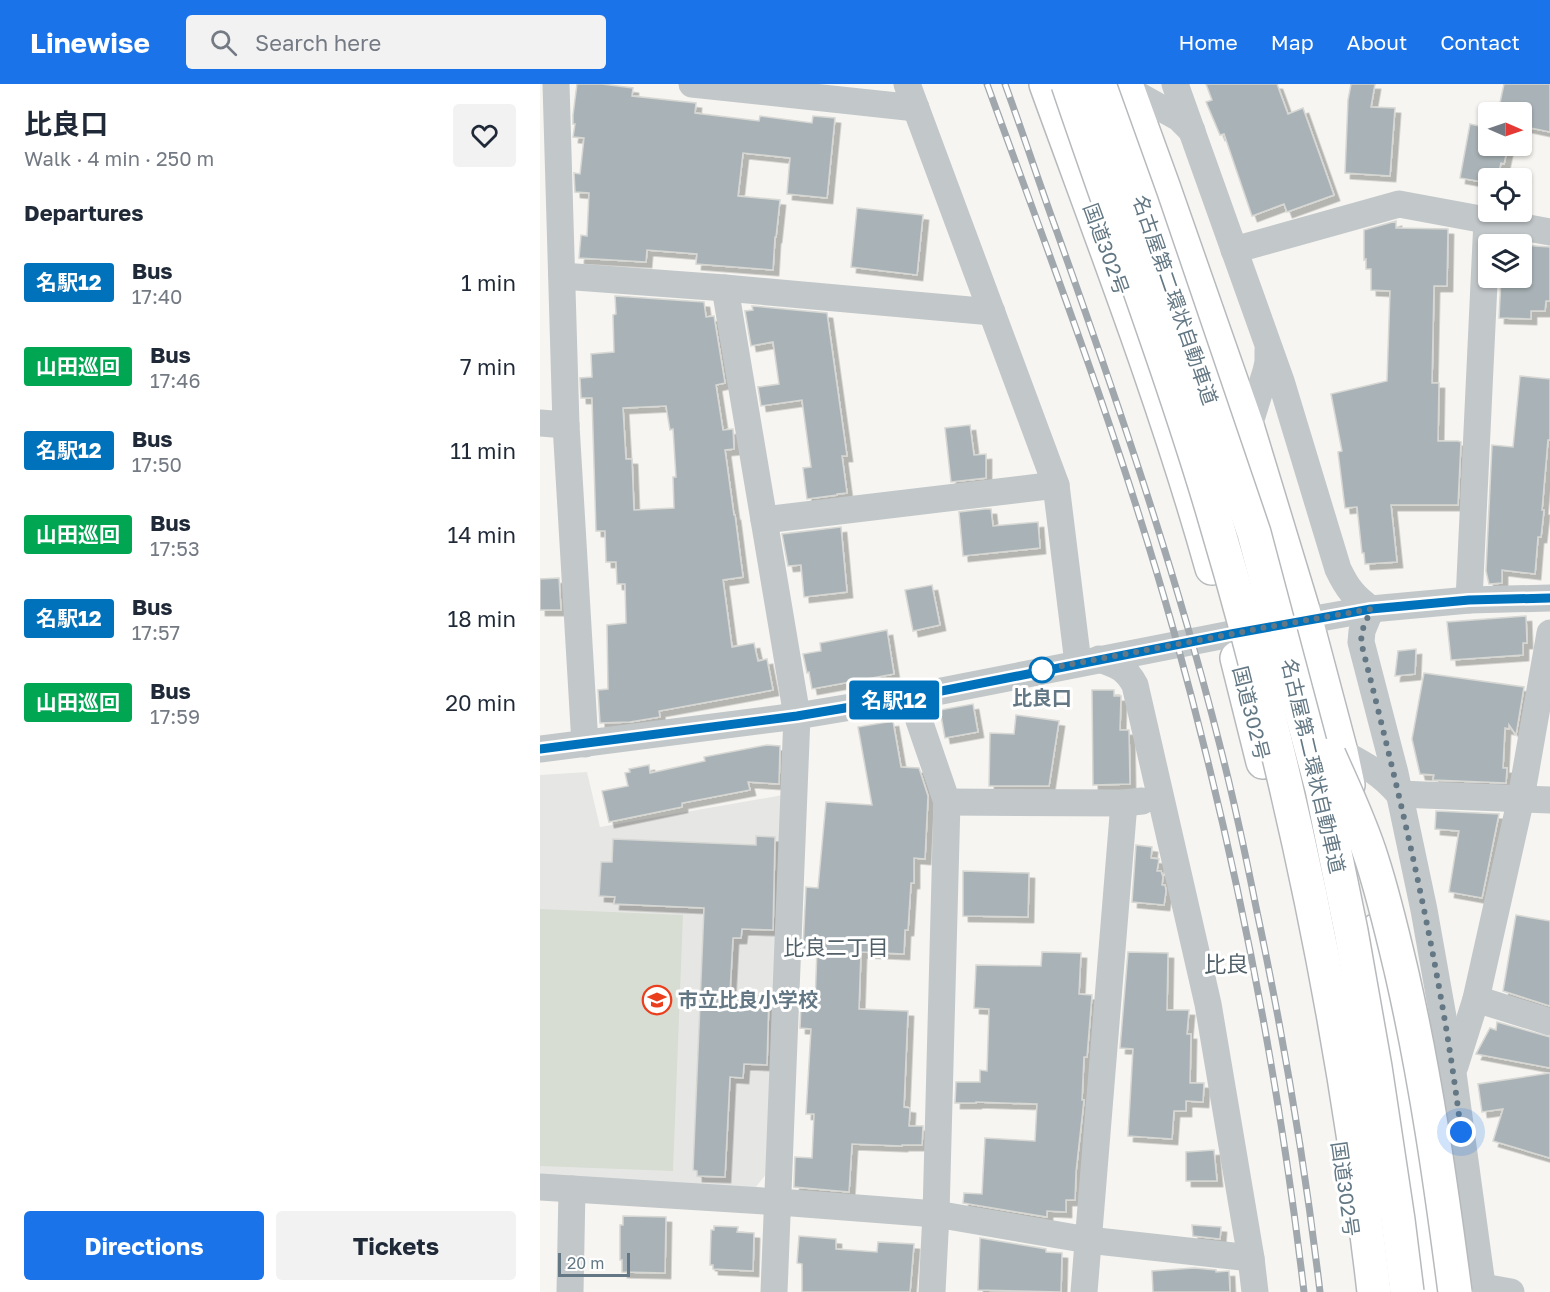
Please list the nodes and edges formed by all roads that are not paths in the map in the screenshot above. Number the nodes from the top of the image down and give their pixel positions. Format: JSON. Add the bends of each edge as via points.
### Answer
{"nodes":[{"id":1,"x":556,"y":84,"type":"edge"},
{"id":2,"x":692,"y":84,"type":"edge"},
{"id":3,"x":1046,"y":84,"type":"edge"},
{"id":4,"x":1068,"y":84,"type":"edge"},
{"id":5,"x":1175,"y":84,"type":"edge"},
{"id":6,"x":1117,"y":86,"type":"edge"},
{"id":7,"x":911,"y":96,"type":"edge"},
{"id":8,"x":1192,"y":131,"type":"junction"},
{"id":9,"x":1478,"y":218,"type":"edge"},
{"id":10,"x":1487,"y":222,"type":"edge"},
{"id":11,"x":1498,"y":222,"type":"edge"},
{"id":12,"x":1550,"y":231,"type":"edge"},
{"id":13,"x":1234,"y":250,"type":"junction"},
{"id":14,"x":562,"y":276,"type":"junction"},
{"id":15,"x":725,"y":288,"type":"junction"},
{"id":16,"x":992,"y":312,"type":"junction"},
{"id":17,"x":1268,"y":346,"type":"junction"},
{"id":18,"x":553,"y":424,"type":"edge"},
{"id":19,"x":1248,"y":429,"type":"junction"},
{"id":20,"x":1056,"y":485,"type":"junction"},
{"id":21,"x":764,"y":520,"type":"junction"},
{"id":22,"x":1550,"y":598,"type":"edge"},
{"id":23,"x":1469,"y":600,"type":"junction"},
{"id":24,"x":1371,"y":609,"type":"junction"},
{"id":25,"x":1306,"y":620,"type":"junction"},
{"id":26,"x":1550,"y":633,"type":"edge"},
{"id":27,"x":1231,"y":634,"type":"junction"},
{"id":28,"x":1089,"y":661,"type":"junction"},
{"id":29,"x":1290,"y":666,"type":"junction"},
{"id":30,"x":911,"y":697,"type":"junction"},
{"id":31,"x":797,"y":716,"type":"junction"},
{"id":32,"x":585,"y":744,"type":"junction"},
{"id":33,"x":540,"y":749,"type":"edge"},
{"id":34,"x":1341,"y":752,"type":"junction"},
{"id":35,"x":1399,"y":794,"type":"junction"},
{"id":36,"x":1521,"y":798,"type":"junction"},
{"id":37,"x":1162,"y":799,"type":"junction"},
{"id":38,"x":1550,"y":800,"type":"edge"},
{"id":39,"x":947,"y":802,"type":"junction"},
{"id":40,"x":1124,"y":802,"type":"junction"},
{"id":41,"x":1476,"y":999,"type":"junction"},
{"id":42,"x":1550,"y":1022,"type":"edge"},
{"id":43,"x":1453,"y":1073,"type":"junction"},
{"id":44,"x":540,"y":1187,"type":"edge"},
{"id":45,"x":572,"y":1189,"type":"junction"},
{"id":46,"x":779,"y":1202,"type":"junction"},
{"id":47,"x":936,"y":1214,"type":"junction"},
{"id":48,"x":1088,"y":1240,"type":"junction"},
{"id":49,"x":1251,"y":1257,"type":"junction"},
{"id":50,"x":1474,"y":1290,"type":"edge"},
{"id":51,"x":570,"y":1292,"type":"edge"},
{"id":52,"x":774,"y":1292,"type":"edge"},
{"id":53,"x":932,"y":1292,"type":"edge"},
{"id":54,"x":1084,"y":1292,"type":"edge"},
{"id":55,"x":1255,"y":1292,"type":"edge"},
{"id":56,"x":1358,"y":1292,"type":"edge"},
{"id":57,"x":1374,"y":1292,"type":"edge"},
{"id":58,"x":1407,"y":1292,"type":"edge"},
{"id":59,"x":1437,"y":1292,"type":"edge"},
{"id":60,"x":1510,"y":1292,"type":"edge"}],
"edges":[{"from":1,"to":14,"type":"street"},
{"from":2,"to":7,"type":"street"},
{"from":3,"to":27,"type":"highway","name":"国道302号","via":[[1142,347]]},
{"from":4,"to":57,"type":"highway","name":"名古屋第二環状自動車道","bridge":true,"via":[[1209,498],[1256,663],[1316,918],[1364,1204]]},
{"from":5,"to":8,"type":"street"},
{"from":6,"to":8,"type":"street","via":[[1179,118]]},
{"from":6,"to":19,"type":"highway","via":[[1163,186]]},
{"from":6,"to":29,"type":"highway","name":"名古屋第二環状自動車道","bridge":true,"via":[[1145,212],[1254,533]]},
{"from":7,"to":16,"type":"street"},
{"from":8,"to":13,"type":"street"},
{"from":9,"to":13,"type":"street","via":[[1399,204]]},
{"from":10,"to":23,"type":"street"},
{"from":11,"to":12,"type":"street"},
{"from":13,"to":17,"type":"street"},
{"from":14,"to":15,"type":"street"},
{"from":14,"to":18,"type":"street"},
{"from":15,"to":16,"type":"street"},
{"from":15,"to":21,"type":"street"},
{"from":16,"to":20,"type":"street"},
{"from":17,"to":19,"type":"street","via":[[1268,362]]},
{"from":17,"to":24,"type":"street","via":[[1338,569],[1356,599]]},
{"from":18,"to":32,"type":"street"},
{"from":19,"to":25,"type":"highway"},
{"from":20,"to":21,"type":"street"},
{"from":20,"to":28,"type":"street"},
{"from":21,"to":31,"type":"street"},
{"from":22,"to":23,"type":"street"},
{"from":23,"to":24,"type":"street"},
{"from":24,"to":25,"type":"street"},
{"from":24,"to":35,"type":"street","via":[[1361,642]]},
{"from":25,"to":27,"type":"street"},
{"from":25,"to":34,"type":"highway"},
{"from":26,"to":36,"type":"street"},
{"from":27,"to":28,"type":"street"},
{"from":27,"to":56,"type":"highway","name":"国道302号","via":[[1298,916],[1340,1151]]},
{"from":28,"to":30,"type":"street"},
{"from":28,"to":37,"type":"street","via":[[1118,665],[1131,677]]},
{"from":29,"to":50,"type":"highway","bridge":true,"via":[[1372,859],[1412,1020],[1442,1195]]},
{"from":29,"to":58,"type":"highway","name":"名古屋第二環状自動車道","bridge":true,"via":[[1322,789],[1351,930]]},
{"from":30,"to":31,"type":"street"},
{"from":30,"to":39,"type":"street"},
{"from":31,"to":32,"type":"street"},
{"from":31,"to":46,"type":"street"},
{"from":32,"to":33,"type":"street"},
{"from":34,"to":35,"type":"street","via":[[1377,772]]},
{"from":34,"to":59,"type":"highway","via":[[1414,1129]]},
{"from":35,"to":36,"type":"street"},
{"from":35,"to":43,"type":"street"},
{"from":36,"to":38,"type":"street"},
{"from":36,"to":41,"type":"street"},
{"from":37,"to":40,"type":"street"},
{"from":37,"to":49,"type":"street","via":[[1208,1004]]},
{"from":39,"to":40,"type":"street"},
{"from":39,"to":47,"type":"street"},
{"from":40,"to":48,"type":"street"},
{"from":41,"to":42,"type":"street"},
{"from":41,"to":43,"type":"street"},
{"from":43,"to":50,"type":"street"},
{"from":44,"to":45,"type":"street"},
{"from":45,"to":46,"type":"street"},
{"from":45,"to":51,"type":"street"},
{"from":46,"to":47,"type":"street"},
{"from":46,"to":52,"type":"street"},
{"from":47,"to":48,"type":"street"},
{"from":47,"to":53,"type":"street"},
{"from":48,"to":49,"type":"street"},
{"from":48,"to":54,"type":"street"},
{"from":49,"to":55,"type":"street"},
{"from":50,"to":60,"type":"street"}]}
